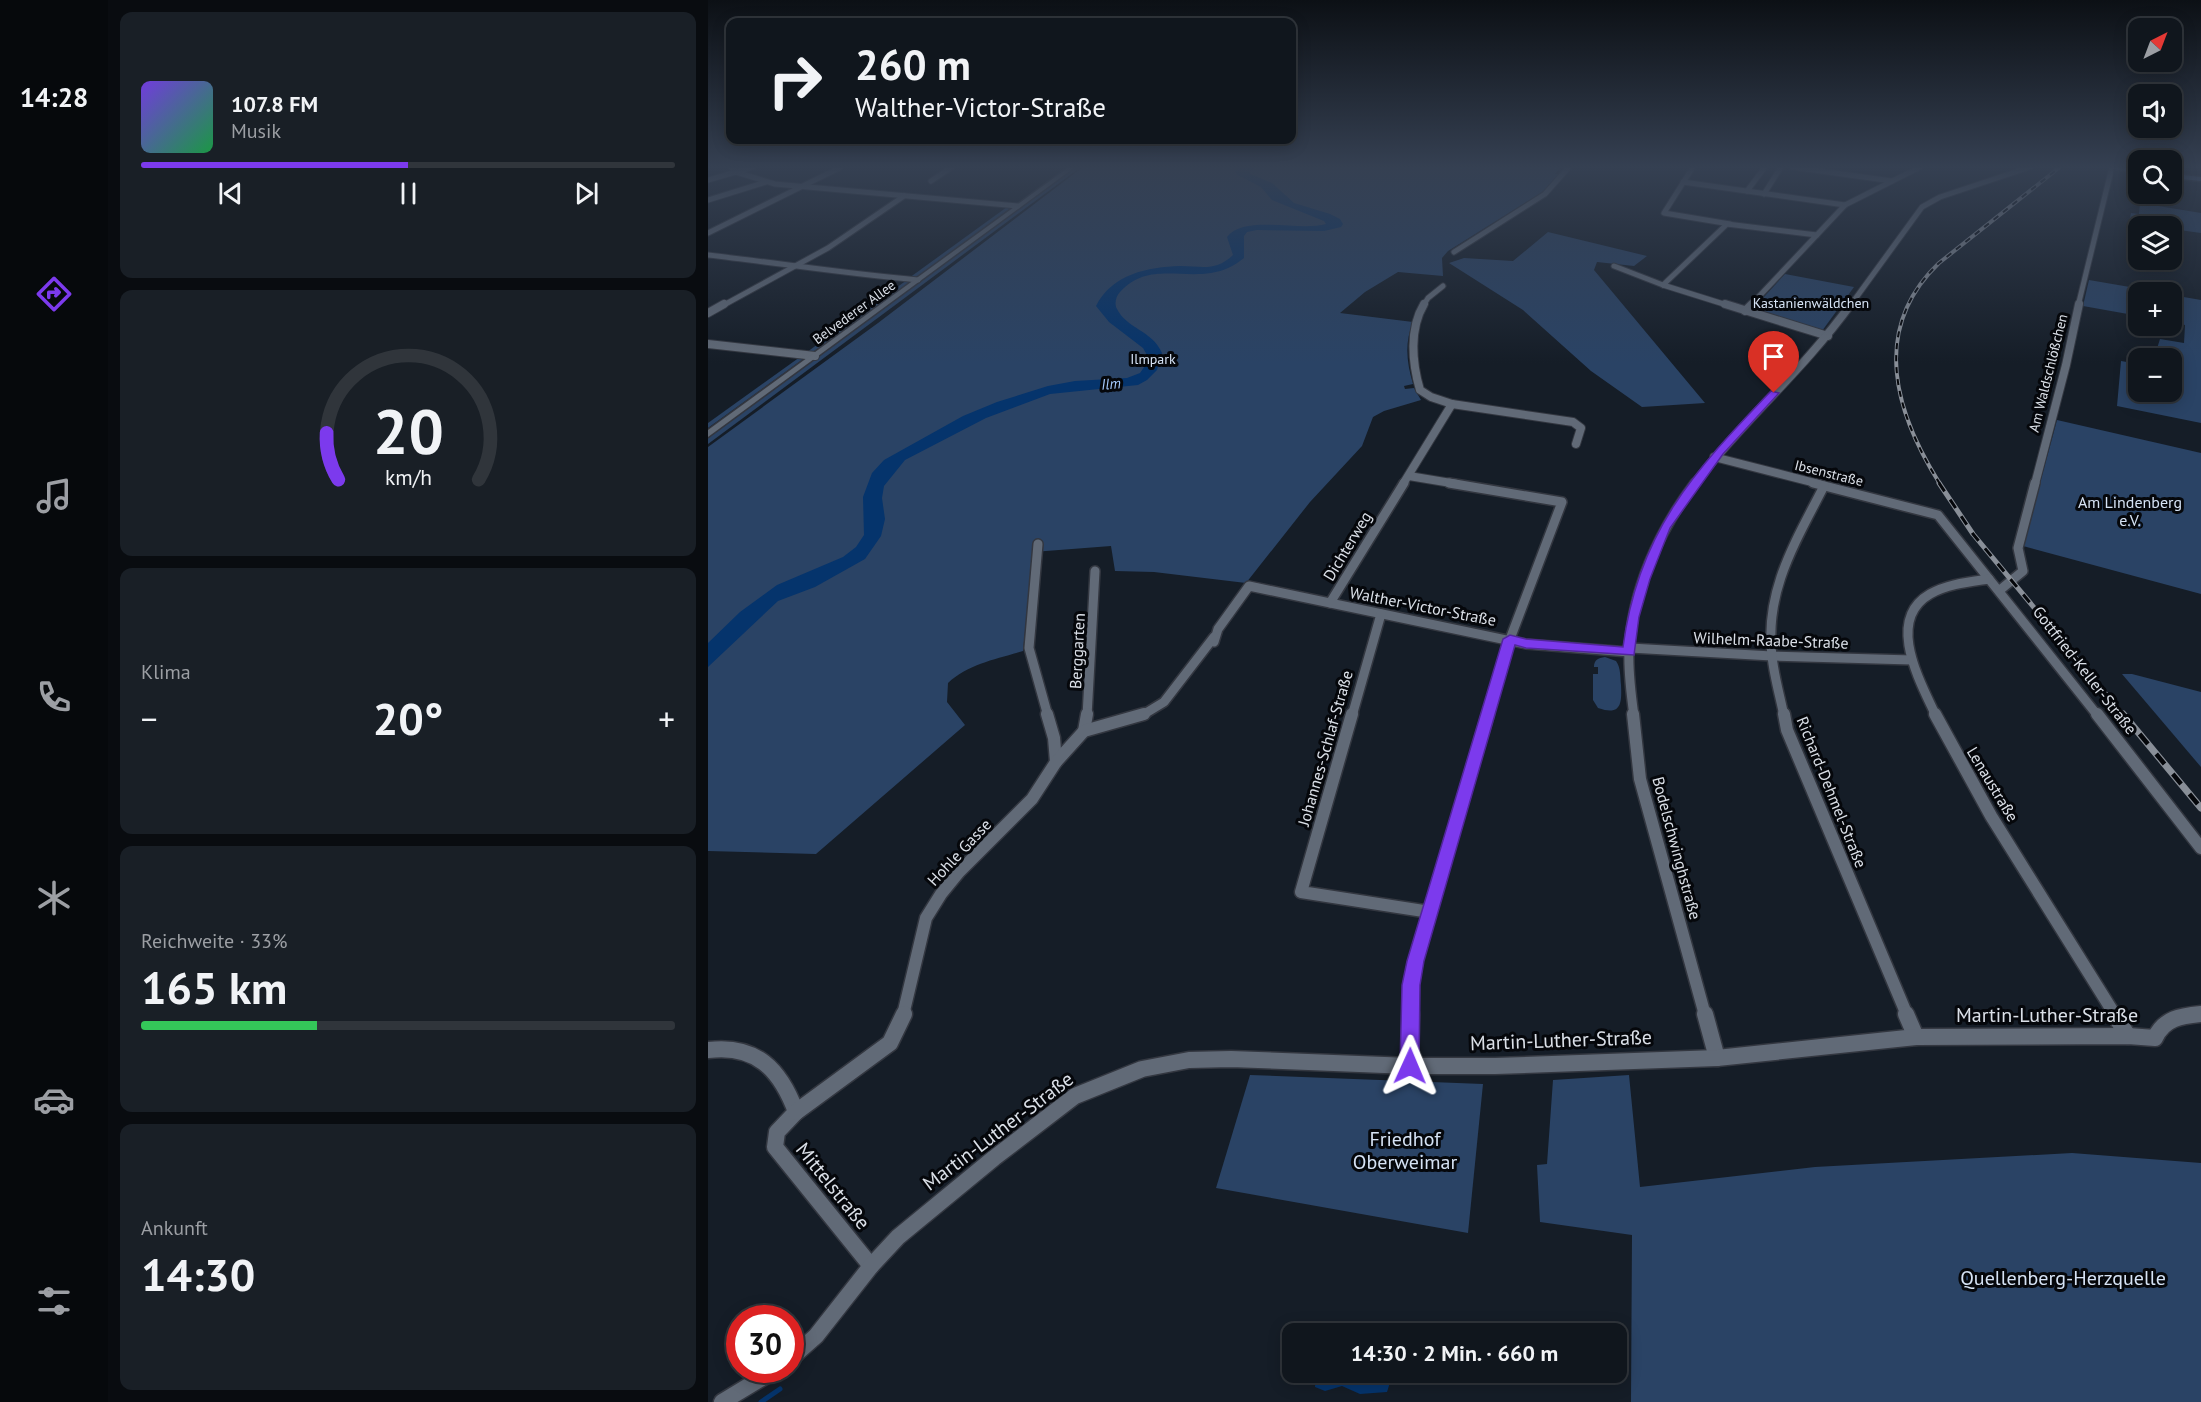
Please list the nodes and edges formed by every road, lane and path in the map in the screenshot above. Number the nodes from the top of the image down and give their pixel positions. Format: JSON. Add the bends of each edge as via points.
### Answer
{"nodes":[{"id":1,"x":851,"y":232,"type":"edge"},
{"id":2,"x":982,"y":232,"type":"edge"},
{"id":3,"x":1485,"y":232,"type":"edge"},
{"id":4,"x":1721,"y":232,"type":"edge"},
{"id":5,"x":1789,"y":232,"type":"edge"},
{"id":6,"x":1820,"y":232,"type":"edge"},
{"id":7,"x":1905,"y":232,"type":"edge"},
{"id":8,"x":2096,"y":232,"type":"edge"},
{"id":9,"x":1817,"y":236,"type":"junction"},
{"id":10,"x":1454,"y":252,"type":"dead end"},
{"id":11,"x":708,"y":255,"type":"edge"},
{"id":12,"x":799,"y":265,"type":"junction"},
{"id":13,"x":1614,"y":266,"type":"dead end"},
{"id":14,"x":918,"y":280,"type":"junction"},
{"id":15,"x":1663,"y":285,"type":"junction"},
{"id":16,"x":1443,"y":286,"type":"dead end"},
{"id":17,"x":1745,"y":311,"type":"junction"},
{"id":18,"x":708,"y":313,"type":"edge"},
{"id":19,"x":1828,"y":336,"type":"junction"},
{"id":20,"x":708,"y":344,"type":"edge"},
{"id":21,"x":815,"y":356,"type":"junction"},
{"id":22,"x":1452,"y":404,"type":"junction"},
{"id":23,"x":708,"y":434,"type":"edge"},
{"id":24,"x":1576,"y":444,"type":"dead end"},
{"id":25,"x":1714,"y":457,"type":"junction"},
{"id":26,"x":1409,"y":476,"type":"junction"},
{"id":27,"x":1824,"y":486,"type":"junction"},
{"id":28,"x":1938,"y":515,"type":"joint"},
{"id":29,"x":1038,"y":544,"type":"dead end"},
{"id":30,"x":1095,"y":572,"type":"dead end"},
{"id":31,"x":1989,"y":579,"type":"junction"},
{"id":32,"x":2000,"y":590,"type":"junction"},
{"id":33,"x":1330,"y":603,"type":"junction"},
{"id":34,"x":1381,"y":614,"type":"junction"},
{"id":35,"x":1510,"y":639,"type":"junction"},
{"id":36,"x":1629,"y":650,"type":"junction"},
{"id":37,"x":1772,"y":656,"type":"junction"},
{"id":38,"x":1912,"y":660,"type":"junction"},
{"id":39,"x":1084,"y":731,"type":"junction"},
{"id":40,"x":1056,"y":762,"type":"junction"},
{"id":41,"x":2201,"y":848,"type":"edge"},
{"id":42,"x":1430,"y":912,"type":"junction"},
{"id":43,"x":2201,"y":1014,"type":"edge"},
{"id":44,"x":2128,"y":1036,"type":"junction"},
{"id":45,"x":1916,"y":1037,"type":"junction"},
{"id":46,"x":708,"y":1050,"type":"edge"},
{"id":47,"x":1717,"y":1058,"type":"junction"},
{"id":48,"x":1410,"y":1066,"type":"junction"},
{"id":49,"x":796,"y":1112,"type":"junction"},
{"id":50,"x":871,"y":1266,"type":"junction"},
{"id":51,"x":804,"y":1347,"type":"edge"},
{"id":52,"x":753,"y":1383,"type":"edge"},
{"id":53,"x":722,"y":1402,"type":"edge"}],
"edges":[{"from":1,"to":12,"type":"street"},
{"from":2,"to":14,"type":"street","name":"Belvederer Allee"},
{"from":3,"to":10,"type":"street"},
{"from":4,"to":15,"type":"street"},
{"from":5,"to":9,"type":"street"},
{"from":6,"to":9,"type":"street"},
{"from":7,"to":19,"type":"street","name":"Bodelschwinghstraße"},
{"from":8,"to":32,"type":"street","name":"Am Waldschlößchen","via":[[2018,548],[2023,571]]},
{"from":9,"to":17,"type":"street"},
{"from":11,"to":12,"type":"street"},
{"from":12,"to":14,"type":"street"},
{"from":12,"to":18,"type":"street"},
{"from":13,"to":15,"type":"street"},
{"from":14,"to":21,"type":"street","name":"Belvederer Allee"},
{"from":15,"to":17,"type":"street"},
{"from":16,"to":22,"type":"street","via":[[1427,299],[1415,324],[1416,372],[1420,390]]},
{"from":17,"to":19,"type":"street"},
{"from":19,"to":25,"type":"street","name":"Bodelschwinghstraße"},
{"from":20,"to":21,"type":"street"},
{"from":21,"to":23,"type":"street","name":"Belvederer Allee"},
{"from":22,"to":24,"type":"street","via":[[1574,422],[1581,428]]},
{"from":22,"to":26,"type":"street","name":"Dichterweg"},
{"from":25,"to":27,"type":"street","name":"Ibsenstraße"},
{"from":25,"to":36,"type":"street","name":"Bodelschwinghstraße","via":[[1664,528],[1641,588]]},
{"from":26,"to":33,"type":"street","name":"Dichterweg"},
{"from":26,"to":35,"type":"street","name":"Walther-Victor-Straße","via":[[1562,502]]},
{"from":27,"to":28,"type":"street","name":"Ibsenstraße"},
{"from":27,"to":37,"type":"street","name":"Richard-Dehmel-Straße","via":[[1783,566],[1771,621]]},
{"from":28,"to":31,"type":"street","name":"Gottfried-Keller-Straße"},
{"from":29,"to":40,"type":"street","via":[[1029,648],[1054,738]]},
{"from":30,"to":39,"type":"street","name":"Berggarten","via":[[1089,705]]},
{"from":31,"to":32,"type":"street","name":"Gottfried-Keller-Straße"},
{"from":31,"to":38,"type":"street","name":"Lenaustraße","via":[[1950,586],[1920,602],[1906,626]]},
{"from":32,"to":41,"type":"street","name":"Gottfried-Keller-Straße"},
{"from":33,"to":34,"type":"street","name":"Walther-Victor-Straße"},
{"from":33,"to":39,"type":"street","name":"Dichterweg","via":[[1249,586],[1174,693],[1152,711]]},
{"from":34,"to":35,"type":"street","name":"Walther-Victor-Straße"},
{"from":34,"to":42,"type":"street","name":"Johannes-Schlaf-Straße","via":[[1301,892]]},
{"from":35,"to":36,"type":"street","name":"Walther-Victor-Straße","via":[[1526,644]]},
{"from":35,"to":42,"type":"street"},
{"from":36,"to":37,"type":"street","name":"Wilhelm-Raabe-Straße"},
{"from":36,"to":47,"type":"street","name":"Bodelschwinghstraße","via":[[1643,795]]},
{"from":37,"to":38,"type":"street","name":"Wilhelm-Raabe-Straße"},
{"from":37,"to":45,"type":"street","name":"Richard-Dehmel-Straße","via":[[1787,730]]},
{"from":38,"to":44,"type":"street","name":"Lenaustraße","via":[[1945,736]]},
{"from":39,"to":40,"type":"street","name":"Hohle Gasse"},
{"from":40,"to":49,"type":"street","name":"Hohle Gasse","via":[[1032,799],[959,872],[933,906],[926,918],[903,1016],[890,1043]]},
{"from":42,"to":48,"type":"street","via":[[1411,985]]},
{"from":43,"to":44,"type":"street","name":"Martin-Luther-Straße","via":[[2167,1020],[2156,1038]]},
{"from":44,"to":45,"type":"street","name":"Martin-Luther-Straße"},
{"from":45,"to":47,"type":"street","name":"Martin-Luther-Straße"},
{"from":46,"to":49,"type":"street","via":[[735,1049],[759,1057],[788,1088]]},
{"from":47,"to":48,"type":"street","name":"Martin-Luther-Straße"},
{"from":48,"to":50,"type":"street","name":"Martin-Luther-Straße","via":[[1231,1059],[1189,1060],[1142,1069],[1075,1096],[898,1237]]},
{"from":49,"to":50,"type":"street","name":"Mittelstraße","via":[[777,1131],[775,1147]]},
{"from":50,"to":51,"type":"street","name":"Martin-Luther-Straße"},
{"from":52,"to":53,"type":"street"}]}
